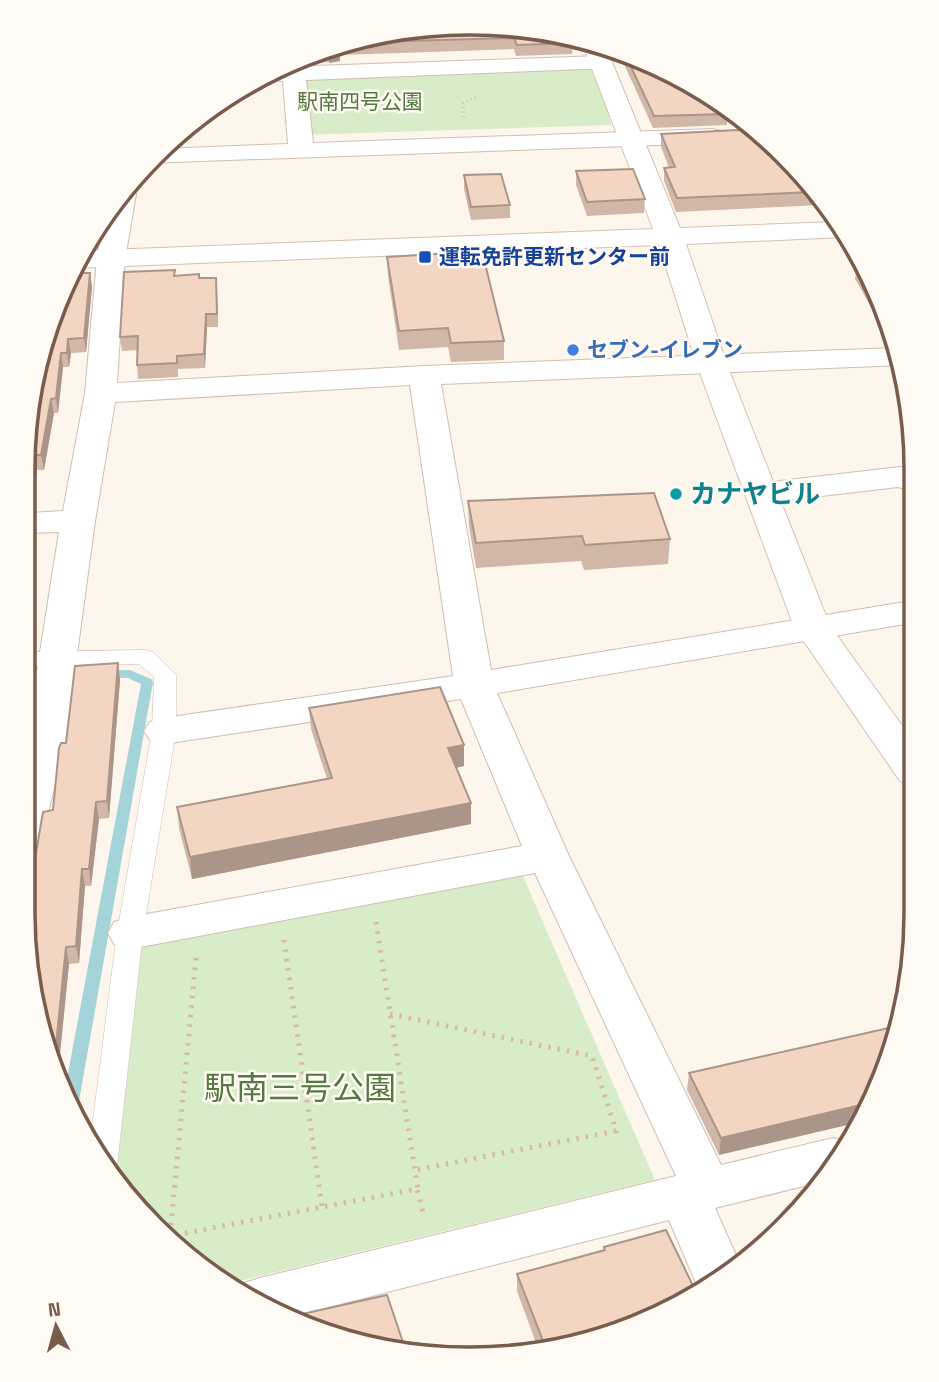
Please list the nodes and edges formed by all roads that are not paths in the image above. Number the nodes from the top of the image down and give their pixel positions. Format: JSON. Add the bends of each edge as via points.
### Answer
{"nodes":[{"id":1,"x":598,"y":55,"type":"edge"},
{"id":2,"x":293,"y":72,"type":"edge"},
{"id":3,"x":285,"y":76,"type":"edge"},
{"id":4,"x":730,"y":135,"type":"edge"},
{"id":5,"x":631,"y":139,"type":"junction"},
{"id":6,"x":301,"y":152,"type":"junction"},
{"id":7,"x":168,"y":156,"type":"edge"},
{"id":8,"x":108,"y":228,"type":"edge"},
{"id":9,"x":832,"y":230,"type":"edge"},
{"id":10,"x":670,"y":237,"type":"junction"},
{"id":11,"x":94,"y":260,"type":"edge"},
{"id":12,"x":889,"y":357,"type":"edge"},
{"id":13,"x":712,"y":365,"type":"junction"},
{"id":14,"x":424,"y":375,"type":"junction"},
{"id":15,"x":101,"y":393,"type":"junction"},
{"id":16,"x":904,"y":478,"type":"edge"},
{"id":17,"x":761,"y":493,"type":"junction"},
{"id":18,"x":78,"y":521,"type":"junction"},
{"id":19,"x":35,"y":523,"type":"edge"},
{"id":20,"x":904,"y":613,"type":"edge"},
{"id":21,"x":812,"y":627,"type":"junction"},
{"id":22,"x":43,"y":659,"type":"edge"},
{"id":23,"x":474,"y":685,"type":"junction"},
{"id":24,"x":164,"y":731,"type":"junction"},
{"id":25,"x":35,"y":743,"type":"edge"},
{"id":26,"x":904,"y":758,"type":"edge"},
{"id":27,"x":548,"y":856,"type":"junction"},
{"id":28,"x":130,"y":933,"type":"junction"},
{"id":29,"x":104,"y":1148,"type":"edge"},
{"id":30,"x":827,"y":1159,"type":"edge"},
{"id":31,"x":696,"y":1192,"type":"junction"},
{"id":32,"x":717,"y":1269,"type":"edge"},
{"id":33,"x":270,"y":1298,"type":"edge"}],
"edges":[{"from":1,"to":2,"type":"street"},
{"from":1,"to":5,"type":"street"},
{"from":3,"to":6,"type":"street"},
{"from":4,"to":5,"type":"street"},
{"from":5,"to":6,"type":"street"},
{"from":5,"to":10,"type":"street"},
{"from":6,"to":7,"type":"street"},
{"from":8,"to":11,"type":"street"},
{"from":9,"to":10,"type":"street"},
{"from":10,"to":11,"type":"street"},
{"from":10,"to":13,"type":"street"},
{"from":11,"to":15,"type":"street"},
{"from":12,"to":13,"type":"street"},
{"from":13,"to":14,"type":"street"},
{"from":13,"to":17,"type":"street"},
{"from":14,"to":15,"type":"street"},
{"from":14,"to":23,"type":"street"},
{"from":15,"to":18,"type":"street"},
{"from":16,"to":17,"type":"street"},
{"from":17,"to":21,"type":"street"},
{"from":18,"to":19,"type":"street"},
{"from":18,"to":22,"type":"street"},
{"from":20,"to":21,"type":"street"},
{"from":21,"to":23,"type":"street"},
{"from":21,"to":26,"type":"street"},
{"from":22,"to":24,"type":"lane","via":[[145,657],[165,675]]},
{"from":22,"to":25,"type":"street"},
{"from":23,"to":24,"type":"street"},
{"from":23,"to":27,"type":"street"},
{"from":24,"to":28,"type":"lane"},
{"from":27,"to":28,"type":"street"},
{"from":27,"to":31,"type":"street"},
{"from":28,"to":29,"type":"lane"},
{"from":30,"to":31,"type":"street"},
{"from":31,"to":32,"type":"street"},
{"from":31,"to":33,"type":"street"}]}
